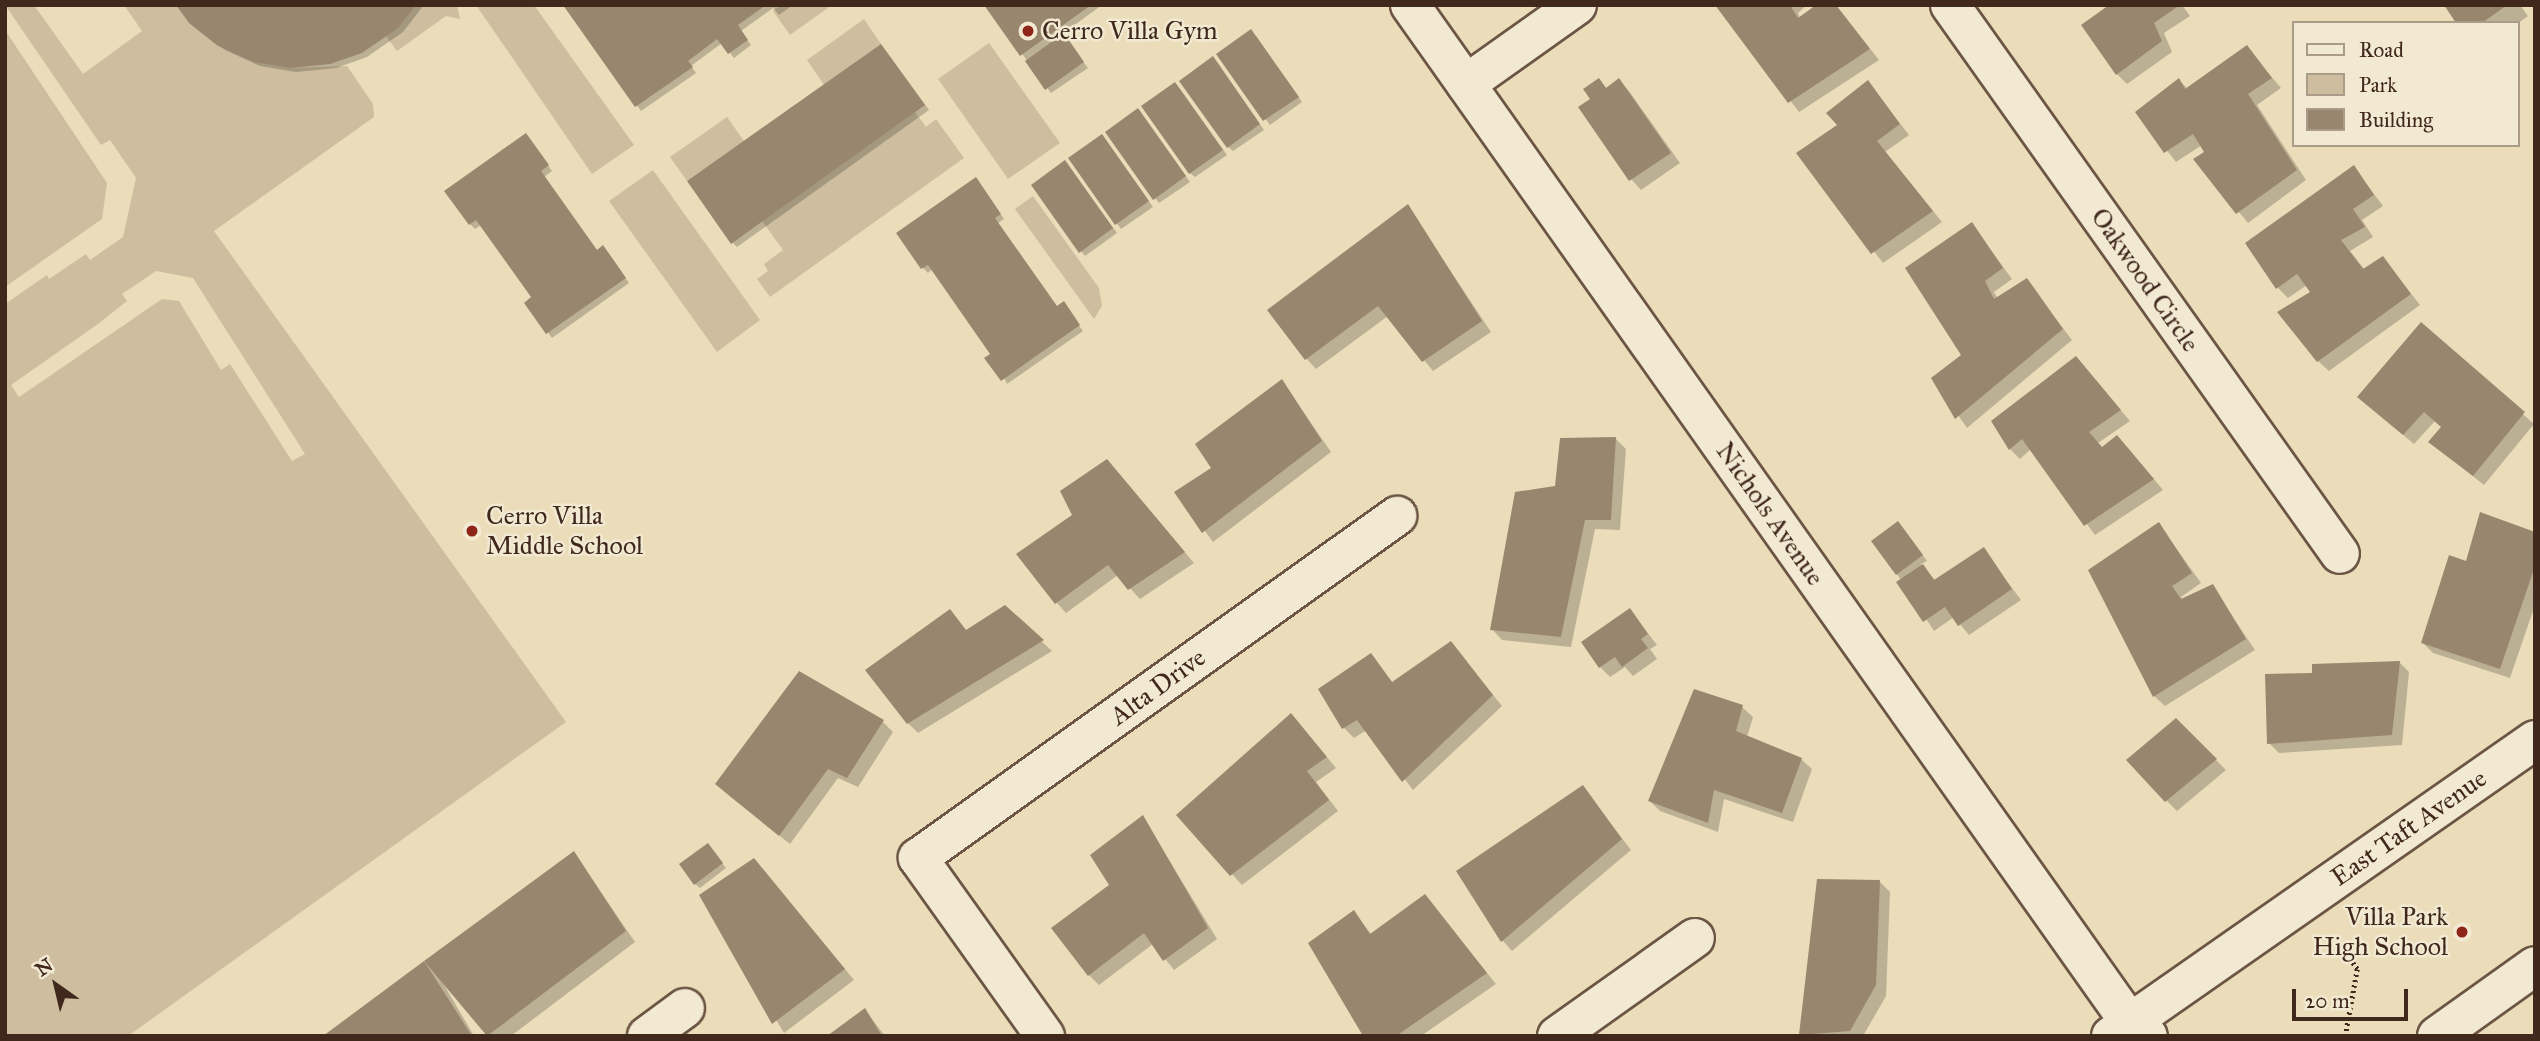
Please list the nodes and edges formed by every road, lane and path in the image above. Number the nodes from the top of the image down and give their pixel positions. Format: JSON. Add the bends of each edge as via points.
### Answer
{"nodes":[{"id":1,"x":1410,"y":5,"type":"edge"},
{"id":2,"x":1577,"y":5,"type":"edge"},
{"id":3,"x":1950,"y":5,"type":"edge"},
{"id":4,"x":1466,"y":84,"type":"junction"},
{"id":5,"x":1397,"y":516,"type":"dead end"},
{"id":6,"x":2340,"y":554,"type":"dead end"},
{"id":7,"x":2530,"y":753,"type":"edge"},
{"id":8,"x":1695,"y":938,"type":"dead end"},
{"id":9,"x":2346,"y":953,"type":"dead end"},
{"id":10,"x":2535,"y":966,"type":"edge"},
{"id":11,"x":685,"y":1009,"type":"dead end"},
{"id":12,"x":2130,"y":1033,"type":"edge"},
{"id":13,"x":647,"y":1036,"type":"edge"},
{"id":14,"x":1045,"y":1036,"type":"edge"},
{"id":15,"x":1557,"y":1036,"type":"edge"},
{"id":16,"x":2346,"y":1036,"type":"edge"},
{"id":17,"x":2437,"y":1036,"type":"edge"}],
"edges":[{"from":1,"to":4,"type":"street","name":"Nichols Avenue"},
{"from":2,"to":4,"type":"street"},
{"from":3,"to":6,"type":"street","name":"Oakwood Circle"},
{"from":4,"to":12,"type":"street","name":"Nichols Avenue"},
{"from":5,"to":14,"type":"street","name":"Alta Drive","via":[[918,858]]},
{"from":7,"to":12,"type":"street","name":"East Taft Avenue"},
{"from":8,"to":15,"type":"street"},
{"from":9,"to":16,"type":"path","via":[[2357,969]]},
{"from":10,"to":17,"type":"street"},
{"from":11,"to":13,"type":"street"}]}
